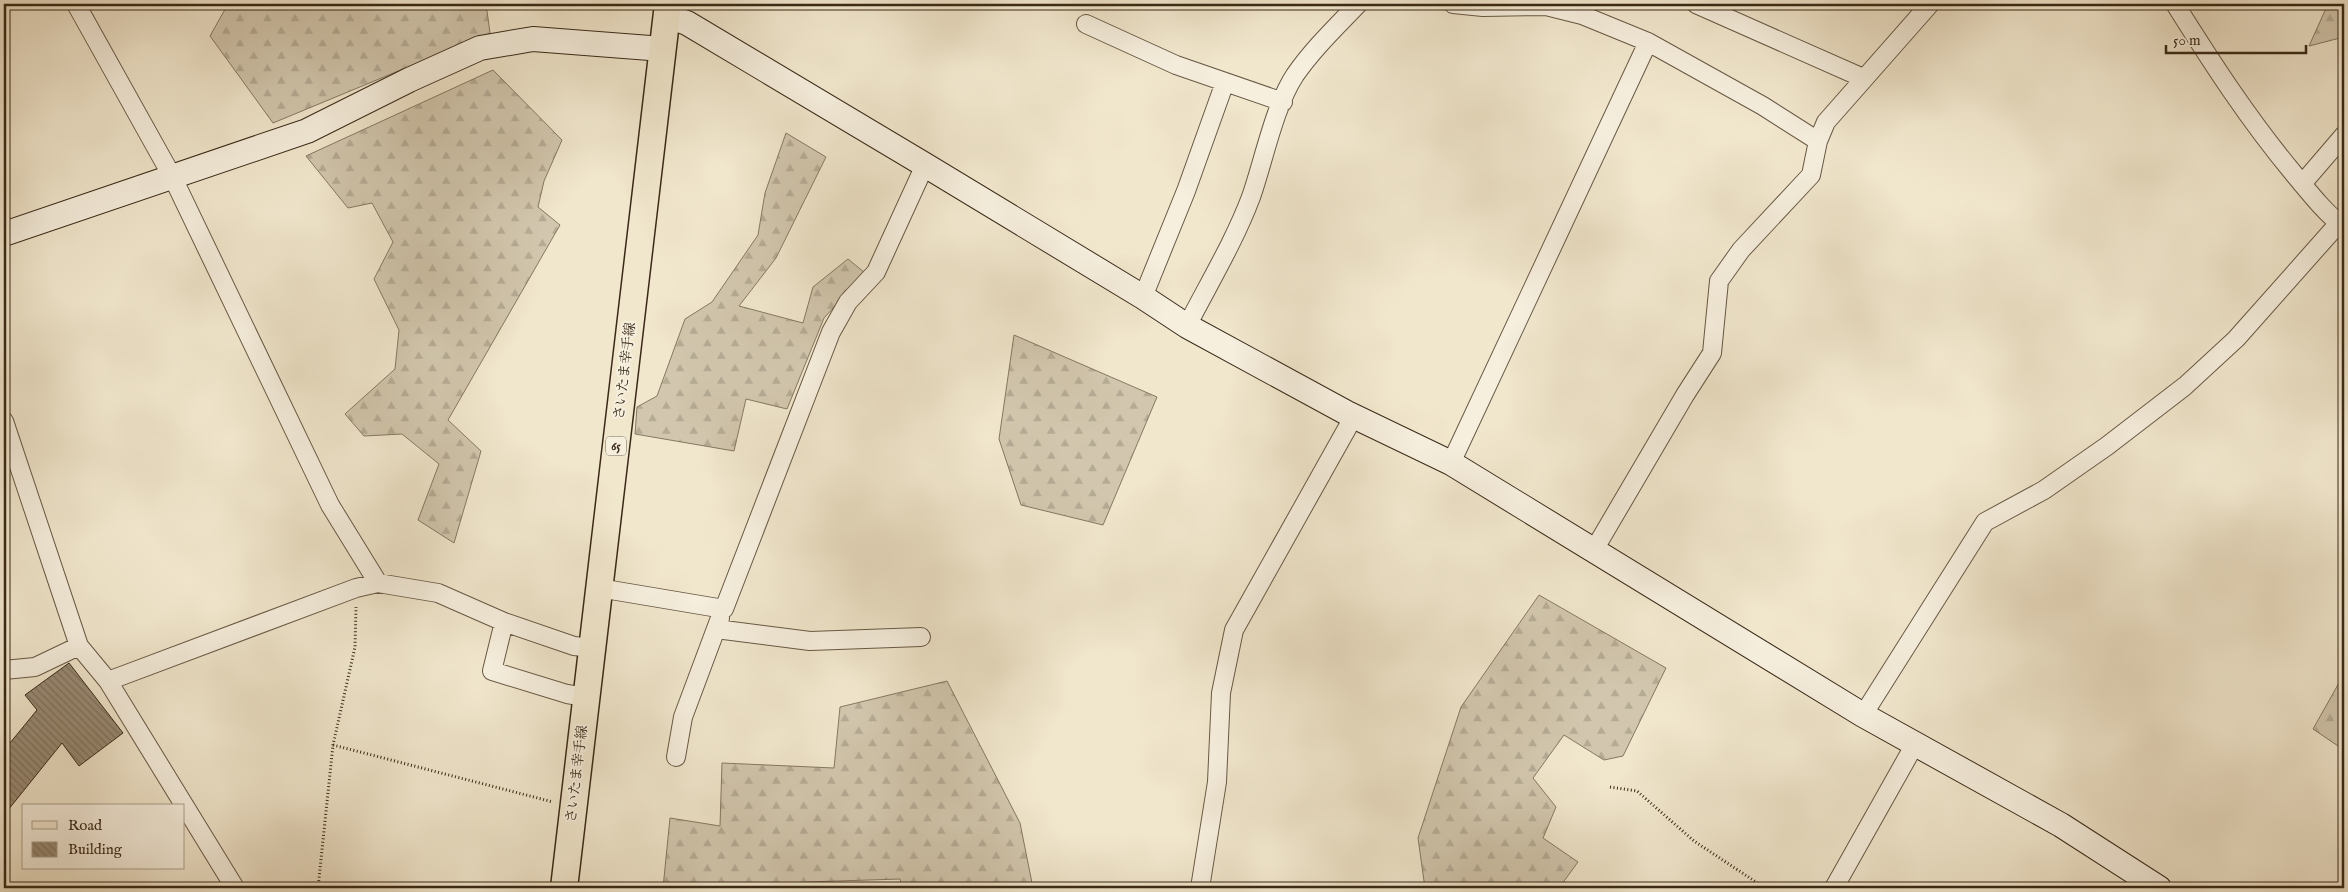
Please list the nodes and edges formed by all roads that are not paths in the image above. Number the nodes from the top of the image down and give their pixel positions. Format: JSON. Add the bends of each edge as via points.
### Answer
{"nodes":[{"id":1,"x":76,"y":4,"type":"edge"},
{"id":2,"x":1358,"y":4,"type":"edge"},
{"id":3,"x":1453,"y":4,"type":"edge"},
{"id":4,"x":1696,"y":4,"type":"edge"},
{"id":5,"x":1930,"y":4,"type":"edge"},
{"id":6,"x":2175,"y":4,"type":"edge"},
{"id":7,"x":668,"y":10,"type":"edge"},
{"id":8,"x":1086,"y":24,"type":"dead end"},
{"id":9,"x":1648,"y":42,"type":"junction"},
{"id":10,"x":663,"y":49,"type":"junction"},
{"id":11,"x":1863,"y":78,"type":"junction"},
{"id":12,"x":1225,"y":82,"type":"junction"},
{"id":13,"x":1283,"y":102,"type":"junction"},
{"id":14,"x":2344,"y":135,"type":"edge"},
{"id":15,"x":1818,"y":141,"type":"junction"},
{"id":16,"x":925,"y":165,"type":"junction"},
{"id":17,"x":174,"y":178,"type":"junction"},
{"id":18,"x":2302,"y":184,"type":"junction"},
{"id":19,"x":2341,"y":225,"type":"edge"},
{"id":20,"x":4,"y":234,"type":"edge"},
{"id":21,"x":1144,"y":297,"type":"junction"},
{"id":22,"x":1187,"y":326,"type":"junction"},
{"id":23,"x":1354,"y":416,"type":"junction"},
{"id":24,"x":4,"y":421,"type":"edge"},
{"id":25,"x":1452,"y":463,"type":"junction"},
{"id":26,"x":1594,"y":550,"type":"junction"},
{"id":27,"x":378,"y":583,"type":"junction"},
{"id":28,"x":599,"y":588,"type":"junction"},
{"id":29,"x":724,"y":609,"type":"junction"},
{"id":30,"x":504,"y":622,"type":"junction"},
{"id":31,"x":716,"y":629,"type":"junction"},
{"id":32,"x":921,"y":637,"type":"dead end"},
{"id":33,"x":79,"y":646,"type":"junction"},
{"id":34,"x":592,"y":648,"type":"junction"},
{"id":35,"x":4,"y":670,"type":"edge"},
{"id":36,"x":108,"y":681,"type":"junction"},
{"id":37,"x":586,"y":696,"type":"junction"},
{"id":38,"x":1863,"y":715,"type":"junction"},
{"id":39,"x":1915,"y":744,"type":"junction"},
{"id":40,"x":676,"y":757,"type":"dead end"},
{"id":41,"x":183,"y":804,"type":"edge"},
{"id":42,"x":185,"y":807,"type":"edge"},
{"id":43,"x":235,"y":888,"type":"edge"},
{"id":44,"x":564,"y":888,"type":"edge"},
{"id":45,"x":1200,"y":888,"type":"edge"},
{"id":46,"x":1834,"y":888,"type":"edge"},
{"id":47,"x":2158,"y":888,"type":"edge"}],
"edges":[{"from":1,"to":17,"type":"street"},
{"from":2,"to":13,"type":"street","via":[[1295,76]]},
{"from":3,"to":9,"type":"street","via":[[1546,6],[1582,16]]},
{"from":4,"to":11,"type":"street"},
{"from":5,"to":11,"type":"street"},
{"from":6,"to":18,"type":"street","via":[[2234,96]]},
{"from":7,"to":10,"type":"main road","name":"さいたま幸手線","number":"65"},
{"from":7,"to":16,"type":"street"},
{"from":8,"to":12,"type":"street","via":[[1176,65]]},
{"from":9,"to":15,"type":"street","via":[[1763,106]]},
{"from":9,"to":25,"type":"street"},
{"from":10,"to":17,"type":"street","via":[[533,39],[480,48],[307,131]]},
{"from":10,"to":28,"type":"main road","name":"さいたま幸手線","number":"65"},
{"from":11,"to":15,"type":"street","via":[[1826,122]]},
{"from":12,"to":13,"type":"street"},
{"from":12,"to":21,"type":"street"},
{"from":13,"to":22,"type":"street","via":[[1251,198]]},
{"from":14,"to":18,"type":"street"},
{"from":15,"to":26,"type":"street","via":[[1812,175],[1741,250],[1719,281],[1712,353]]},
{"from":16,"to":21,"type":"street"},
{"from":16,"to":29,"type":"street","via":[[876,272],[848,302],[831,332]]},
{"from":17,"to":20,"type":"street"},
{"from":17,"to":27,"type":"street","via":[[330,505]]},
{"from":18,"to":19,"type":"street"},
{"from":19,"to":38,"type":"street","via":[[2236,339],[2185,386],[2044,490],[1985,522]]},
{"from":21,"to":22,"type":"street"},
{"from":22,"to":23,"type":"street"},
{"from":23,"to":25,"type":"street"},
{"from":23,"to":45,"type":"street","via":[[1234,630],[1221,692],[1217,782]]},
{"from":24,"to":33,"type":"street"},
{"from":25,"to":26,"type":"street"},
{"from":26,"to":38,"type":"street"},
{"from":27,"to":30,"type":"street","via":[[438,593]]},
{"from":27,"to":36,"type":"street","via":[[356,588]]},
{"from":28,"to":29,"type":"street"},
{"from":28,"to":34,"type":"main road","name":"さいたま幸手線","number":"65"},
{"from":29,"to":31,"type":"street"},
{"from":30,"to":34,"type":"street","via":[[574,646]]},
{"from":30,"to":37,"type":"street","via":[[492,671],[567,694]]},
{"from":31,"to":32,"type":"street","via":[[810,642]]},
{"from":31,"to":40,"type":"street","via":[[683,717]]},
{"from":33,"to":35,"type":"street","via":[[35,667]]},
{"from":33,"to":36,"type":"street"},
{"from":34,"to":37,"type":"main road","name":"さいたま幸手線","number":"65"},
{"from":36,"to":41,"type":"street"},
{"from":37,"to":44,"type":"main road","name":"さいたま幸手線","number":"65"},
{"from":38,"to":39,"type":"street"},
{"from":39,"to":46,"type":"street"},
{"from":39,"to":47,"type":"street","via":[[2061,825]]},
{"from":42,"to":43,"type":"street"}]}
